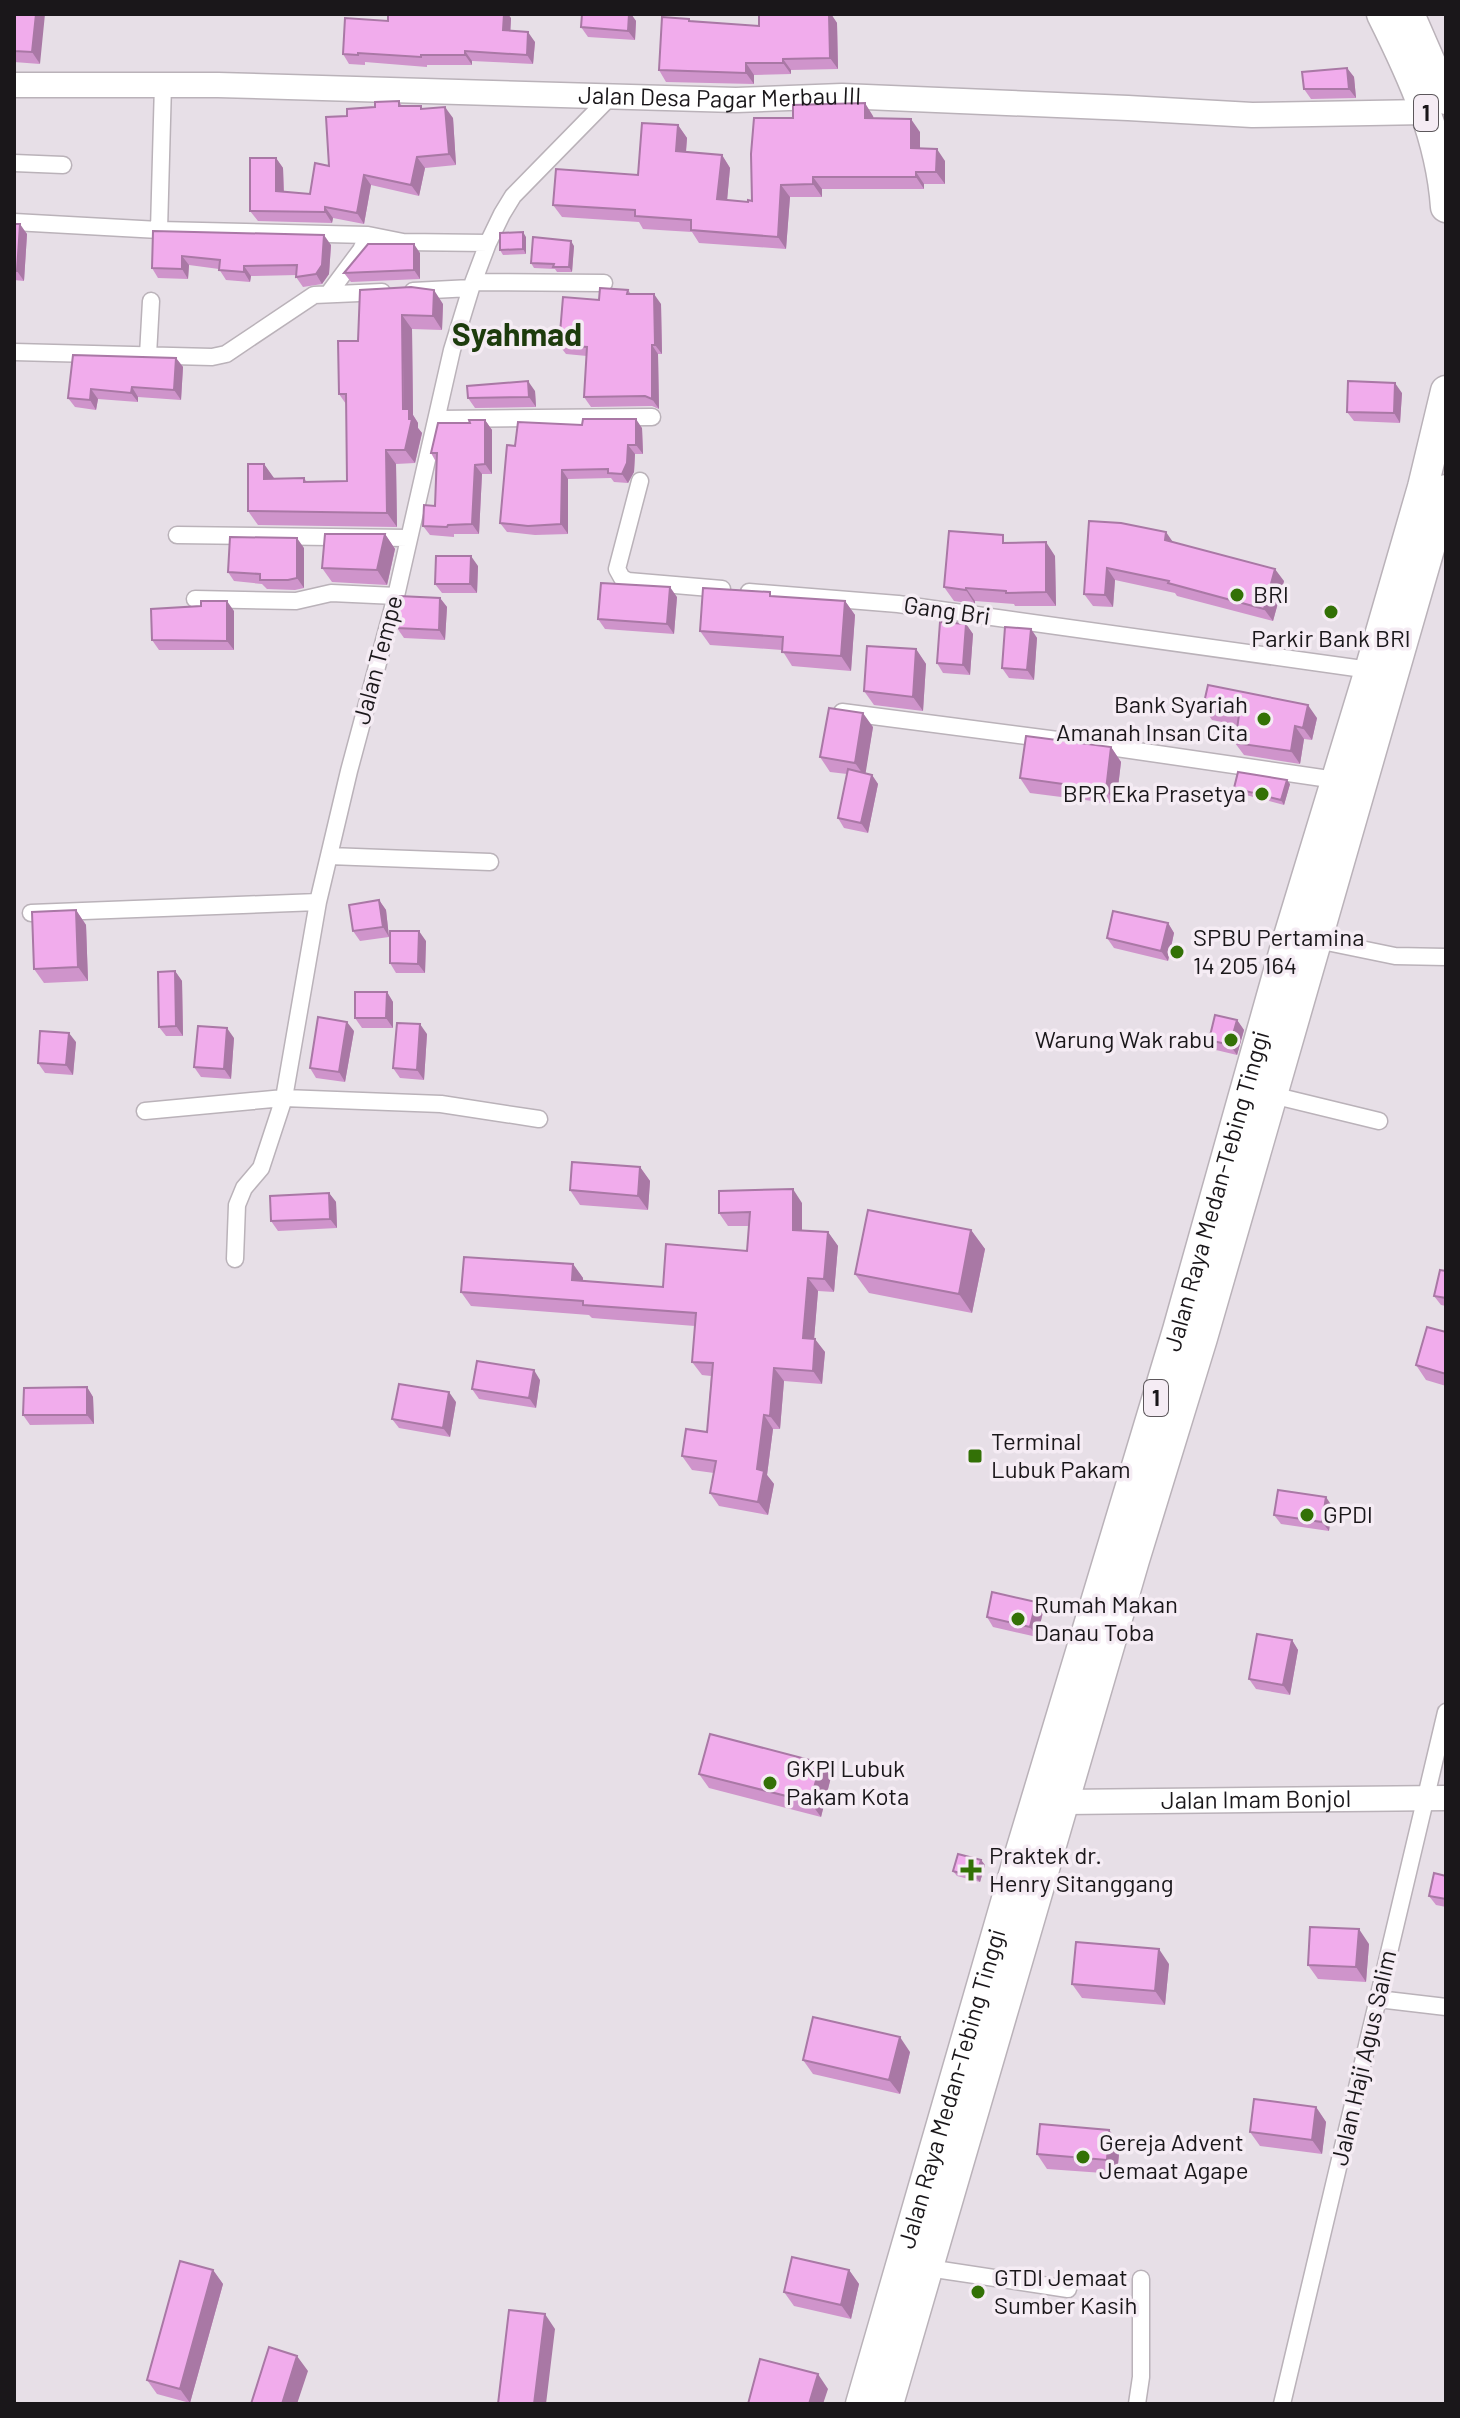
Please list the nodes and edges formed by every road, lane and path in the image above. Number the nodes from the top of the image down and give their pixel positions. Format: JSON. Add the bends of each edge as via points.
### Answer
{"nodes":[{"id":1,"x":1397,"y":17,"type":"edge"},
{"id":2,"x":163,"y":84,"type":"junction"},
{"id":3,"x":14,"y":85,"type":"edge"},
{"id":4,"x":604,"y":98,"type":"junction"},
{"id":5,"x":1441,"y":101,"type":"edge"},
{"id":6,"x":14,"y":163,"type":"edge"},
{"id":7,"x":63,"y":165,"type":"dead end"},
{"id":8,"x":1446,"y":207,"type":"edge"},
{"id":9,"x":14,"y":222,"type":"edge"},
{"id":10,"x":159,"y":230,"type":"junction"},
{"id":11,"x":374,"y":236,"type":"junction"},
{"id":12,"x":488,"y":243,"type":"junction"},
{"id":13,"x":604,"y":283,"type":"dead end"},
{"id":14,"x":472,"y":285,"type":"junction"},
{"id":15,"x":330,"y":293,"type":"junction"},
{"id":16,"x":151,"y":301,"type":"dead end"},
{"id":17,"x":14,"y":352,"type":"edge"},
{"id":18,"x":148,"y":355,"type":"junction"},
{"id":19,"x":1446,"y":391,"type":"edge"},
{"id":20,"x":652,"y":417,"type":"dead end"},
{"id":21,"x":438,"y":419,"type":"junction"},
{"id":22,"x":640,"y":481,"type":"dead end"},
{"id":23,"x":1446,"y":490,"type":"edge"},
{"id":24,"x":177,"y":535,"type":"dead end"},
{"id":25,"x":408,"y":538,"type":"junction"},
{"id":26,"x":396,"y":596,"type":"junction"},
{"id":27,"x":195,"y":599,"type":"dead end"},
{"id":28,"x":1370,"y":670,"type":"junction"},
{"id":29,"x":842,"y":712,"type":"edge"},
{"id":30,"x":1336,"y":780,"type":"junction"},
{"id":31,"x":329,"y":856,"type":"junction"},
{"id":32,"x":490,"y":862,"type":"dead end"},
{"id":33,"x":318,"y":902,"type":"junction"},
{"id":34,"x":31,"y":913,"type":"edge"},
{"id":35,"x":1317,"y":940,"type":"junction"},
{"id":36,"x":1446,"y":957,"type":"edge"},
{"id":37,"x":1272,"y":1095,"type":"junction"},
{"id":38,"x":284,"y":1098,"type":"junction"},
{"id":39,"x":145,"y":1111,"type":"dead end"},
{"id":40,"x":539,"y":1119,"type":"dead end"},
{"id":41,"x":1379,"y":1121,"type":"dead end"},
{"id":42,"x":235,"y":1259,"type":"dead end"},
{"id":43,"x":1190,"y":1334,"type":"junction"},
{"id":44,"x":1122,"y":1555,"type":"junction"},
{"id":45,"x":1446,"y":1712,"type":"edge"},
{"id":46,"x":1436,"y":1798,"type":"edge"},
{"id":47,"x":1064,"y":1802,"type":"junction"},
{"id":48,"x":1010,"y":1938,"type":"junction"},
{"id":49,"x":1378,"y":1999,"type":"junction"},
{"id":50,"x":1446,"y":2007,"type":"edge"},
{"id":51,"x":928,"y":2268,"type":"junction"},
{"id":52,"x":1141,"y":2279,"type":"dead end"},
{"id":53,"x":1068,"y":2289,"type":"dead end"},
{"id":54,"x":861,"y":2404,"type":"edge"},
{"id":55,"x":888,"y":2404,"type":"edge"},
{"id":56,"x":1137,"y":2404,"type":"edge"},
{"id":57,"x":1282,"y":2404,"type":"edge"}],
"edges":[{"from":1,"to":5,"type":"highway","number":"1"},
{"from":2,"to":3,"type":"street","name":"Jalan Desa Pagar Merbau III"},
{"from":2,"to":4,"type":"street","name":"Jalan Desa Pagar Merbau III"},
{"from":2,"to":10,"type":"street"},
{"from":4,"to":5,"type":"street","name":"Jalan Desa Pagar Merbau III","via":[[874,97],[1252,115]]},
{"from":4,"to":12,"type":"street","name":"Jalan Tempe","via":[[513,196]]},
{"from":5,"to":8,"type":"highway","number":"1"},
{"from":6,"to":7,"type":"street"},
{"from":9,"to":10,"type":"street"},
{"from":10,"to":11,"type":"street"},
{"from":11,"to":12,"type":"street","via":[[403,242]]},
{"from":11,"to":15,"type":"street"},
{"from":12,"to":14,"type":"street","name":"Jalan Tempe"},
{"from":13,"to":14,"type":"street"},
{"from":14,"to":15,"type":"street"},
{"from":14,"to":21,"type":"street","name":"Jalan Tempe"},
{"from":15,"to":18,"type":"street","via":[[307,298],[226,354]]},
{"from":16,"to":18,"type":"street"},
{"from":17,"to":18,"type":"street"},
{"from":19,"to":28,"type":"highway","name":"Jalan Raya Medan-Tebing Tinggi","number":"1"},
{"from":20,"to":21,"type":"street"},
{"from":21,"to":25,"type":"street","name":"Jalan Tempe"},
{"from":22,"to":28,"type":"street","name":"Gang Bri","via":[[617,569],[628,581],[906,605]]},
{"from":23,"to":35,"type":"highway","name":"Jalan Raya Medan-Tebing Tinggi","number":"1"},
{"from":24,"to":25,"type":"street"},
{"from":25,"to":26,"type":"street","name":"Jalan Tempe"},
{"from":26,"to":27,"type":"street"},
{"from":26,"to":31,"type":"street","name":"Jalan Tempe"},
{"from":28,"to":30,"type":"highway","name":"Jalan Raya Medan-Tebing Tinggi","number":"1"},
{"from":29,"to":30,"type":"street"},
{"from":30,"to":43,"type":"highway","name":"Jalan Raya Medan-Tebing Tinggi","number":"1","via":[[1274,988]]},
{"from":31,"to":32,"type":"street"},
{"from":31,"to":33,"type":"street","name":"Jalan Tempe"},
{"from":33,"to":34,"type":"street"},
{"from":33,"to":38,"type":"street","name":"Jalan Tempe"},
{"from":35,"to":36,"type":"street","via":[[1395,956]]},
{"from":35,"to":37,"type":"highway","name":"Jalan Raya Medan-Tebing Tinggi","number":"1"},
{"from":37,"to":41,"type":"street"},
{"from":37,"to":43,"type":"highway","name":"Jalan Raya Medan-Tebing Tinggi","number":"1"},
{"from":38,"to":39,"type":"street"},
{"from":38,"to":40,"type":"street","via":[[441,1104]]},
{"from":38,"to":42,"type":"street","name":"Jalan Tempe","via":[[261,1168],[240,1195]]},
{"from":43,"to":44,"type":"highway","name":"Jalan Raya Medan-Tebing Tinggi","number":"1"},
{"from":44,"to":47,"type":"highway","name":"Jalan Raya Medan-Tebing Tinggi","number":"1"},
{"from":44,"to":48,"type":"highway","name":"Jalan Raya Medan-Tebing Tinggi","number":"1"},
{"from":45,"to":46,"type":"street","name":"Jalan Haji Agus Salim"},
{"from":46,"to":47,"type":"street","name":"Jalan Imam Bonjol"},
{"from":46,"to":49,"type":"street","name":"Jalan Haji Agus Salim"},
{"from":47,"to":48,"type":"highway","name":"Jalan Raya Medan-Tebing Tinggi","number":"1"},
{"from":48,"to":51,"type":"highway","name":"Jalan Raya Medan-Tebing Tinggi","number":"1"},
{"from":48,"to":54,"type":"highway","name":"Jalan Raya Medan-Tebing Tinggi","number":"1"},
{"from":49,"to":50,"type":"street"},
{"from":49,"to":57,"type":"street","name":"Jalan Haji Agus Salim"},
{"from":51,"to":53,"type":"street"},
{"from":51,"to":55,"type":"highway","name":"Jalan Raya Medan-Tebing Tinggi","number":"1"},
{"from":52,"to":56,"type":"street"}]}
